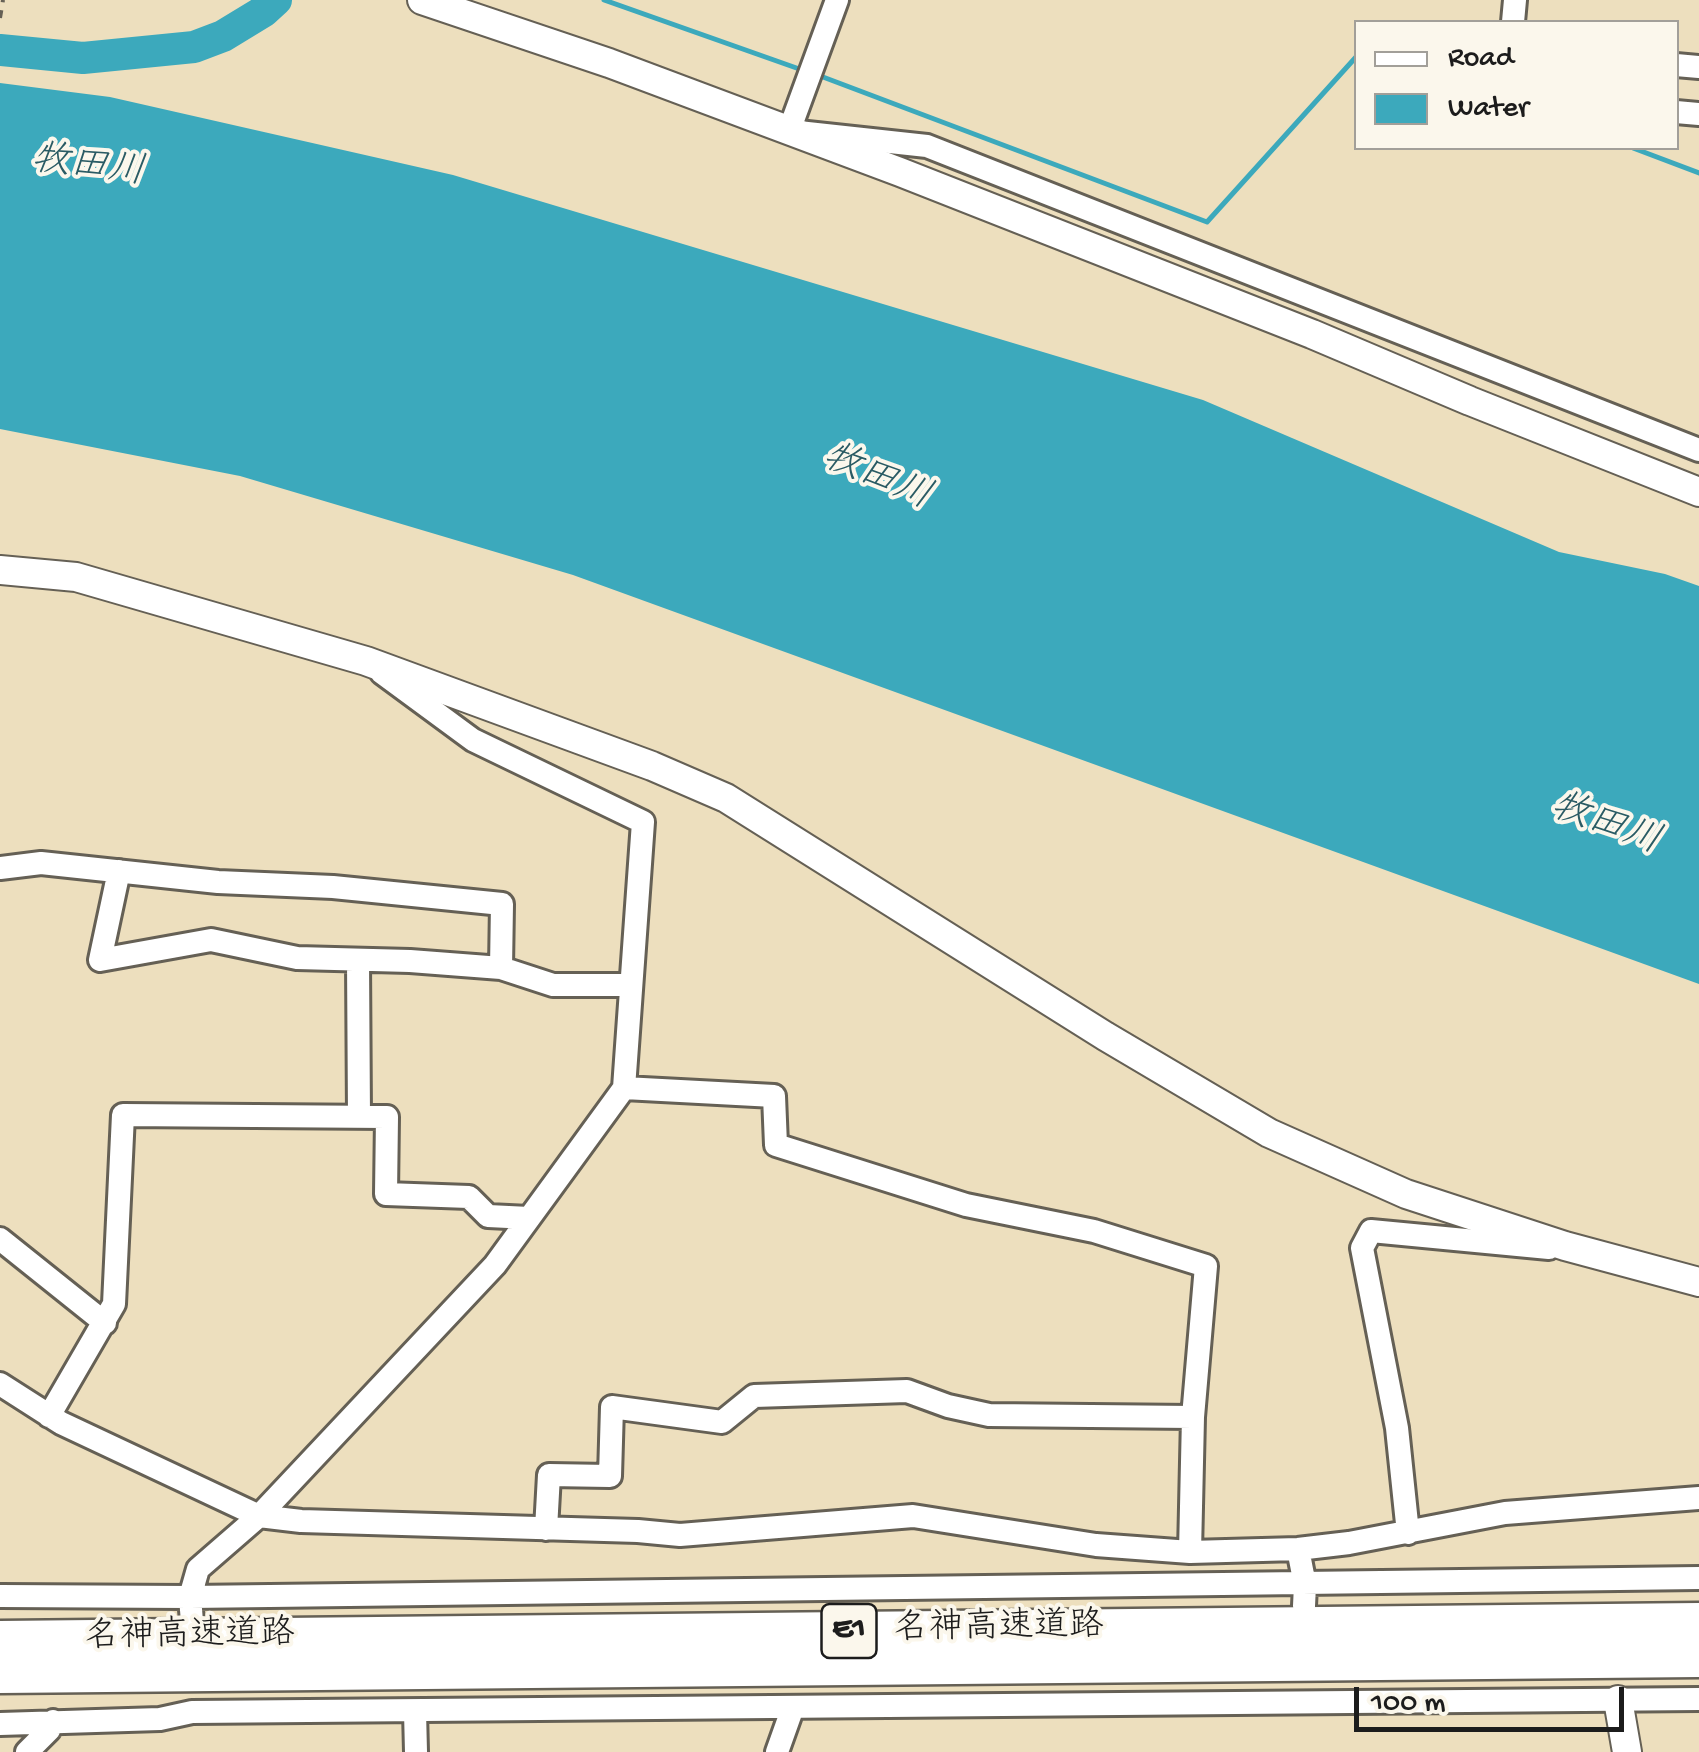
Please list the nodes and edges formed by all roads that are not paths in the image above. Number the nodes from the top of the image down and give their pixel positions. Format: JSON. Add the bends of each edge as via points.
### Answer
{"nodes":[{"id":1,"x":422,"y":0,"type":"edge"},
{"id":2,"x":837,"y":0,"type":"edge"},
{"id":3,"x":790,"y":132,"type":"junction"},
{"id":4,"x":1699,"y":450,"type":"edge"},
{"id":5,"x":1699,"y":492,"type":"edge"},
{"id":6,"x":0,"y":570,"type":"edge"},
{"id":7,"x":366,"y":661,"type":"junction"},
{"id":8,"x":0,"y":868,"type":"edge"},
{"id":9,"x":119,"y":872,"type":"junction"},
{"id":10,"x":358,"y":960,"type":"junction"},
{"id":11,"x":501,"y":968,"type":"junction"},
{"id":12,"x":631,"y":985,"type":"junction"},
{"id":13,"x":624,"y":1088,"type":"junction"},
{"id":14,"x":359,"y":1117,"type":"junction"},
{"id":15,"x":529,"y":1218,"type":"junction"},
{"id":16,"x":0,"y":1238,"type":"edge"},
{"id":17,"x":1564,"y":1246,"type":"junction"},
{"id":18,"x":1699,"y":1282,"type":"edge"},
{"id":19,"x":105,"y":1324,"type":"junction"},
{"id":20,"x":0,"y":1384,"type":"edge"},
{"id":21,"x":48,"y":1416,"type":"junction"},
{"id":22,"x":1193,"y":1416,"type":"junction"},
{"id":23,"x":1699,"y":1498,"type":"edge"},
{"id":24,"x":259,"y":1516,"type":"junction"},
{"id":25,"x":546,"y":1529,"type":"junction"},
{"id":26,"x":1408,"y":1533,"type":"junction"},
{"id":27,"x":1298,"y":1548,"type":"junction"},
{"id":28,"x":1190,"y":1552,"type":"junction"},
{"id":29,"x":1699,"y":1578,"type":"edge"},
{"id":30,"x":748,"y":1591,"type":"junction"},
{"id":31,"x":0,"y":1596,"type":"edge"},
{"id":32,"x":1304,"y":1596,"type":"junction"},
{"id":33,"x":190,"y":1597,"type":"junction"},
{"id":34,"x":747,"y":1615,"type":"dead end"},
{"id":35,"x":192,"y":1622,"type":"dead end"},
{"id":36,"x":1699,"y":1623,"type":"edge"},
{"id":37,"x":0,"y":1640,"type":"edge"},
{"id":38,"x":1699,"y":1657,"type":"edge"},
{"id":39,"x":0,"y":1674,"type":"edge"},
{"id":40,"x":1699,"y":1699,"type":"edge"},
{"id":41,"x":1618,"y":1700,"type":"junction"},
{"id":42,"x":792,"y":1706,"type":"junction"},
{"id":43,"x":415,"y":1711,"type":"junction"},
{"id":44,"x":53,"y":1721,"type":"junction"},
{"id":45,"x":0,"y":1724,"type":"edge"},
{"id":46,"x":27,"y":1752,"type":"edge"},
{"id":47,"x":416,"y":1752,"type":"edge"},
{"id":48,"x":777,"y":1752,"type":"edge"},
{"id":49,"x":1628,"y":1752,"type":"edge"}],
"edges":[{"from":1,"to":3,"type":"street"},
{"from":2,"to":3,"type":"street"},
{"from":3,"to":4,"type":"street","via":[[927,146]]},
{"from":3,"to":5,"type":"street"},
{"from":6,"to":7,"type":"street","via":[[76,578]]},
{"from":7,"to":12,"type":"street","via":[[473,740],[643,822]]},
{"from":7,"to":17,"type":"street","via":[[726,798],[1269,1133],[1406,1194]]},
{"from":8,"to":9,"type":"street","via":[[40,864]]},
{"from":9,"to":10,"type":"street","via":[[100,960],[211,940],[297,958]]},
{"from":9,"to":11,"type":"street","via":[[502,904]]},
{"from":10,"to":11,"type":"street"},
{"from":10,"to":14,"type":"street"},
{"from":11,"to":12,"type":"street","via":[[552,985]]},
{"from":12,"to":13,"type":"street"},
{"from":13,"to":15,"type":"street"},
{"from":13,"to":22,"type":"street","via":[[774,1096],[776,1146],[966,1205],[1094,1230],[1206,1266]]},
{"from":14,"to":15,"type":"street","via":[[387,1117],[386,1194],[469,1197],[488,1216]]},
{"from":14,"to":19,"type":"street","via":[[123,1115],[117,1284]]},
{"from":15,"to":24,"type":"street","via":[[494,1265]]},
{"from":16,"to":19,"type":"street"},
{"from":17,"to":18,"type":"street"},
{"from":17,"to":26,"type":"street","via":[[1371,1231],[1362,1248]]},
{"from":19,"to":21,"type":"street"},
{"from":20,"to":21,"type":"street"},
{"from":21,"to":24,"type":"street"},
{"from":22,"to":25,"type":"street","via":[[989,1415],[907,1391],[754,1396],[722,1422],[612,1408],[610,1476],[549,1475]]},
{"from":22,"to":28,"type":"street"},
{"from":23,"to":26,"type":"street","via":[[1504,1513]]},
{"from":24,"to":25,"type":"street"},
{"from":24,"to":33,"type":"street","via":[[198,1569]]},
{"from":25,"to":28,"type":"street","via":[[680,1535],[913,1516],[1096,1545]]},
{"from":26,"to":27,"type":"street"},
{"from":27,"to":28,"type":"street"},
{"from":27,"to":32,"type":"street"},
{"from":29,"to":32,"type":"street"},
{"from":30,"to":32,"type":"street"},
{"from":30,"to":33,"type":"street"},
{"from":30,"to":34,"type":"street"},
{"from":31,"to":33,"type":"street"},
{"from":33,"to":35,"type":"street"},
{"from":36,"to":37,"type":"highway","name":"名神高速道路","number":"E1"},
{"from":38,"to":39,"type":"highway","name":"名神高速道路","number":"E1"},
{"from":40,"to":41,"type":"street"},
{"from":41,"to":42,"type":"street","via":[[1303,1689]]},
{"from":41,"to":49,"type":"street"},
{"from":42,"to":43,"type":"street","via":[[746,1695]]},
{"from":42,"to":48,"type":"street"},
{"from":43,"to":44,"type":"street","via":[[192,1700],[160,1718]]},
{"from":43,"to":47,"type":"street"},
{"from":44,"to":45,"type":"street"},
{"from":44,"to":46,"type":"street"}]}
